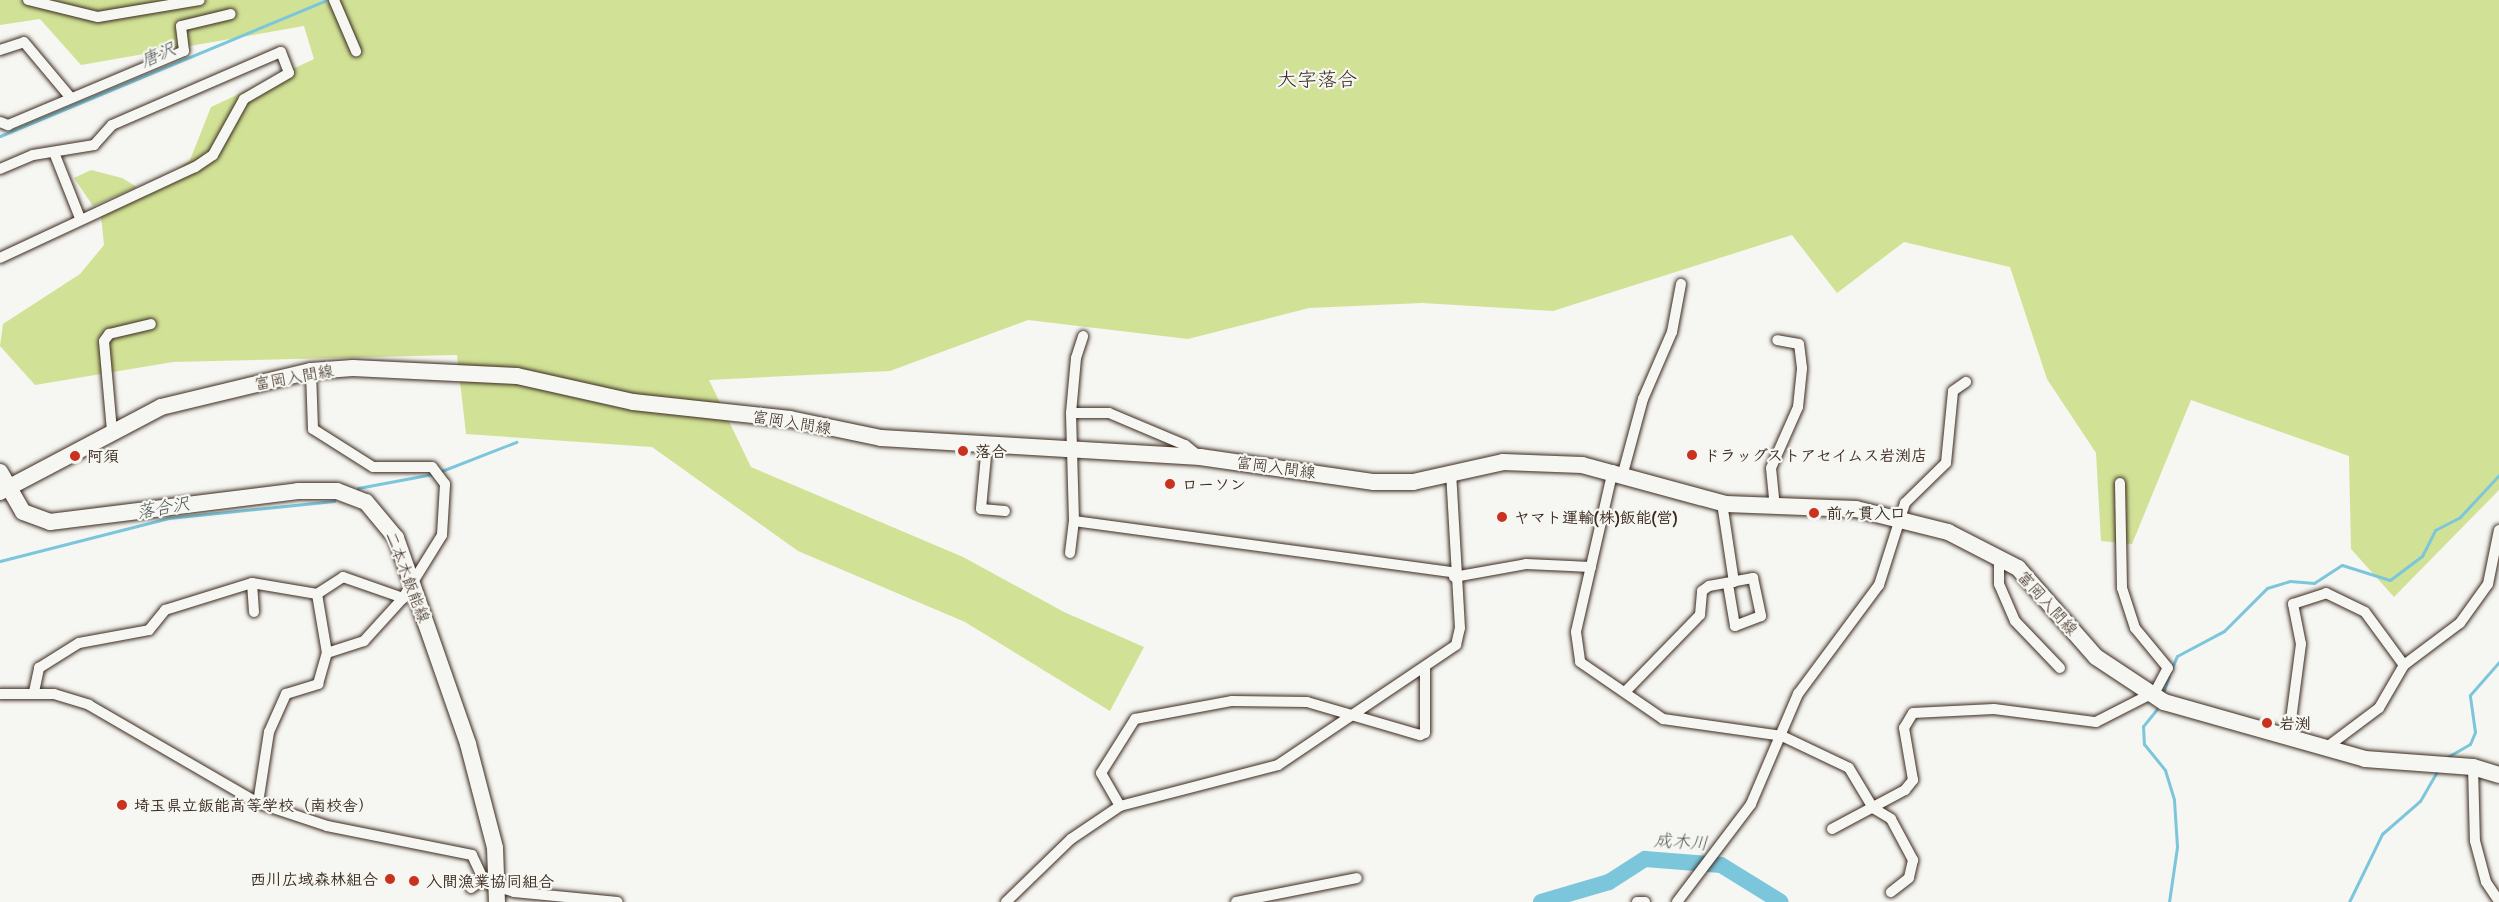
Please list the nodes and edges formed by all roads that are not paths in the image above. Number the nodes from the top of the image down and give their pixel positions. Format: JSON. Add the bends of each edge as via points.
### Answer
{"nodes":[{"id":1,"x":28,"y":0,"type":"edge"},
{"id":2,"x":200,"y":0,"type":"edge"},
{"id":3,"x":336,"y":3,"type":"edge"},
{"id":4,"x":231,"y":14,"type":"dead end"},
{"id":5,"x":0,"y":50,"type":"edge"},
{"id":6,"x":356,"y":51,"type":"dead end"},
{"id":7,"x":71,"y":98,"type":"junction"},
{"id":8,"x":0,"y":122,"type":"edge"},
{"id":9,"x":55,"y":155,"type":"junction"},
{"id":10,"x":0,"y":169,"type":"edge"},
{"id":11,"x":80,"y":218,"type":"junction"},
{"id":12,"x":0,"y":258,"type":"edge"},
{"id":13,"x":1681,"y":284,"type":"dead end"},
{"id":14,"x":152,"y":324,"type":"dead end"},
{"id":15,"x":1083,"y":336,"type":"dead end"},
{"id":16,"x":1777,"y":340,"type":"dead end"},
{"id":17,"x":311,"y":371,"type":"junction"},
{"id":18,"x":1966,"y":382,"type":"dead end"},
{"id":19,"x":1071,"y":413,"type":"junction"},
{"id":20,"x":112,"y":431,"type":"junction"},
{"id":21,"x":987,"y":445,"type":"junction"},
{"id":22,"x":1069,"y":450,"type":"junction"},
{"id":23,"x":1200,"y":457,"type":"junction"},
{"id":24,"x":1618,"y":472,"type":"junction"},
{"id":25,"x":1450,"y":473,"type":"junction"},
{"id":26,"x":2120,"y":483,"type":"dead end"},
{"id":27,"x":2,"y":484,"type":"edge"},
{"id":28,"x":1722,"y":503,"type":"junction"},
{"id":29,"x":1775,"y":508,"type":"junction"},
{"id":30,"x":1005,"y":512,"type":"dead end"},
{"id":31,"x":1899,"y":518,"type":"junction"},
{"id":32,"x":1074,"y":521,"type":"junction"},
{"id":33,"x":2499,"y":530,"type":"edge"},
{"id":34,"x":1070,"y":553,"type":"dead end"},
{"id":35,"x":1999,"y":556,"type":"junction"},
{"id":36,"x":1591,"y":567,"type":"junction"},
{"id":37,"x":1454,"y":574,"type":"junction"},
{"id":38,"x":252,"y":583,"type":"junction"},
{"id":39,"x":408,"y":592,"type":"junction"},
{"id":40,"x":317,"y":594,"type":"junction"},
{"id":41,"x":254,"y":612,"type":"dead end"},
{"id":42,"x":327,"y":653,"type":"junction"},
{"id":43,"x":2404,"y":665,"type":"junction"},
{"id":44,"x":1425,"y":667,"type":"junction"},
{"id":45,"x":2060,"y":668,"type":"dead end"},
{"id":46,"x":1624,"y":692,"type":"junction"},
{"id":47,"x":34,"y":693,"type":"junction"},
{"id":48,"x":0,"y":694,"type":"edge"},
{"id":49,"x":2151,"y":696,"type":"junction"},
{"id":50,"x":1352,"y":716,"type":"junction"},
{"id":51,"x":2289,"y":735,"type":"junction"},
{"id":52,"x":1782,"y":736,"type":"junction"},
{"id":53,"x":2326,"y":747,"type":"junction"},
{"id":54,"x":2473,"y":767,"type":"junction"},
{"id":55,"x":2499,"y":775,"type":"edge"},
{"id":56,"x":258,"y":803,"type":"junction"},
{"id":57,"x":1120,"y":806,"type":"junction"},
{"id":58,"x":1873,"y":808,"type":"junction"},
{"id":59,"x":1832,"y":829,"type":"dead end"},
{"id":60,"x":1357,"y":878,"type":"dead end"},
{"id":61,"x":482,"y":880,"type":"junction"},
{"id":62,"x":471,"y":888,"type":"dead end"},
{"id":63,"x":1891,"y":892,"type":"dead end"},
{"id":64,"x":498,"y":896,"type":"edge"},
{"id":65,"x":2499,"y":901,"type":"edge"},
{"id":66,"x":618,"y":902,"type":"edge"},
{"id":67,"x":1006,"y":902,"type":"edge"},
{"id":68,"x":1236,"y":902,"type":"edge"},
{"id":69,"x":1637,"y":902,"type":"edge"},
{"id":70,"x":1645,"y":902,"type":"edge"},
{"id":71,"x":1677,"y":902,"type":"edge"}],
"edges":[{"from":1,"to":2,"type":"street","via":[[98,17]]},
{"from":3,"to":6,"type":"street"},
{"from":4,"to":7,"type":"street","via":[[181,26],[184,51]]},
{"from":5,"to":7,"type":"street","via":[[24,42]]},
{"from":7,"to":8,"type":"street","via":[[8,125]]},
{"from":9,"to":10,"type":"street","via":[[33,155]]},
{"from":9,"to":11,"type":"street"},
{"from":9,"to":11,"type":"street","via":[[94,145],[112,125],[281,52],[289,73],[244,99],[213,155]]},
{"from":11,"to":12,"type":"street"},
{"from":13,"to":24,"type":"street","via":[[1672,332]]},
{"from":14,"to":20,"type":"street","via":[[110,334],[104,341]]},
{"from":15,"to":19,"type":"street","via":[[1076,358]]},
{"from":16,"to":29,"type":"street","via":[[1799,344],[1802,368],[1798,406],[1771,468]]},
{"from":17,"to":20,"type":"main road","name":"富岡入間線","via":[[178,402]]},
{"from":17,"to":21,"type":"main road","name":"富岡入間線","via":[[475,372],[668,408],[790,418],[881,438]]},
{"from":17,"to":39,"type":"street","via":[[313,429],[373,467],[432,467],[445,484],[442,535]]},
{"from":18,"to":31,"type":"street","via":[[1953,391],[1946,463],[1911,496]]},
{"from":19,"to":22,"type":"street"},
{"from":19,"to":23,"type":"street","via":[[1109,413],[1185,445]]},
{"from":20,"to":27,"type":"main road","name":"富岡入間線"},
{"from":21,"to":22,"type":"main road","name":"富岡入間線"},
{"from":21,"to":30,"type":"street","via":[[981,509]]},
{"from":22,"to":23,"type":"main road","name":"富岡入間線"},
{"from":22,"to":32,"type":"street"},
{"from":23,"to":25,"type":"main road","name":"富岡入間線","via":[[1374,482]]},
{"from":24,"to":25,"type":"main road","name":"富岡入間線","via":[[1527,462]]},
{"from":24,"to":28,"type":"main road","name":"富岡入間線"},
{"from":24,"to":36,"type":"street"},
{"from":25,"to":37,"type":"street"},
{"from":26,"to":49,"type":"street","via":[[2122,588],[2135,628],[2168,668]]},
{"from":27,"to":39,"type":"main road","name":"二本木飯能線","via":[[23,512],[50,522],[208,500],[346,492],[366,502],[388,525]]},
{"from":28,"to":29,"type":"main road","name":"富岡入間線"},
{"from":28,"to":46,"type":"street","via":[[1731,583],[1702,591],[1700,615]]},
{"from":29,"to":31,"type":"main road","name":"富岡入間線","via":[[1836,507]]},
{"from":31,"to":35,"type":"main road","name":"富岡入間線","via":[[1968,539]]},
{"from":31,"to":52,"type":"street","via":[[1879,585],[1798,694]]},
{"from":32,"to":34,"type":"street"},
{"from":32,"to":37,"type":"street"},
{"from":33,"to":43,"type":"street","via":[[2488,584],[2460,623]]},
{"from":35,"to":45,"type":"street","via":[[1999,584],[2015,621]]},
{"from":35,"to":49,"type":"main road","name":"富岡入間線","via":[[2030,580],[2096,657]]},
{"from":36,"to":37,"type":"street","via":[[1526,564]]},
{"from":36,"to":46,"type":"street","via":[[1576,650],[1580,662]]},
{"from":37,"to":44,"type":"street","via":[[1460,640]]},
{"from":38,"to":40,"type":"street"},
{"from":38,"to":41,"type":"street"},
{"from":38,"to":47,"type":"street","via":[[165,610],[149,630],[79,643],[39,668]]},
{"from":39,"to":40,"type":"street","via":[[343,577]]},
{"from":39,"to":42,"type":"street","via":[[364,641]]},
{"from":39,"to":64,"type":"main road","name":"二本木飯能線","via":[[477,773]]},
{"from":40,"to":42,"type":"street"},
{"from":42,"to":56,"type":"street","via":[[318,684],[296,689],[282,702],[269,732]]},
{"from":43,"to":51,"type":"street","via":[[2365,612],[2326,593],[2293,604],[2301,644]]},
{"from":43,"to":53,"type":"street","via":[[2379,708]]},
{"from":44,"to":50,"type":"street"},
{"from":44,"to":50,"type":"street","via":[[1425,733],[1391,730]]},
{"from":46,"to":52,"type":"street","via":[[1664,719],[1713,730]]},
{"from":47,"to":48,"type":"street"},
{"from":47,"to":56,"type":"street","via":[[103,711]]},
{"from":49,"to":51,"type":"main road","name":"富岡入間線"},
{"from":49,"to":58,"type":"street","via":[[2134,698],[2096,722],[2082,723],[1994,709],[1913,713],[1904,728],[1913,780]]},
{"from":50,"to":57,"type":"street","via":[[1263,772]]},
{"from":50,"to":57,"type":"street","via":[[1307,702],[1232,701],[1135,719],[1101,773]]},
{"from":51,"to":53,"type":"main road","name":"富岡入間線"},
{"from":52,"to":58,"type":"street","via":[[1849,768]]},
{"from":52,"to":71,"type":"street","via":[[1736,823]]},
{"from":53,"to":54,"type":"main road","name":"富岡入間線","via":[[2379,762]]},
{"from":54,"to":55,"type":"main road","name":"富岡入間線"},
{"from":54,"to":65,"type":"street","via":[[2475,841],[2486,882]]},
{"from":56,"to":61,"type":"street","via":[[327,826],[472,855]]},
{"from":57,"to":67,"type":"street","via":[[1071,839]]},
{"from":58,"to":59,"type":"street"},
{"from":58,"to":63,"type":"street","via":[[1891,819],[1913,860],[1909,878]]},
{"from":60,"to":68,"type":"street"},
{"from":61,"to":62,"type":"street"},
{"from":61,"to":64,"type":"street"},
{"from":64,"to":66,"type":"street"},
{"from":69,"to":70,"type":"street"}]}
